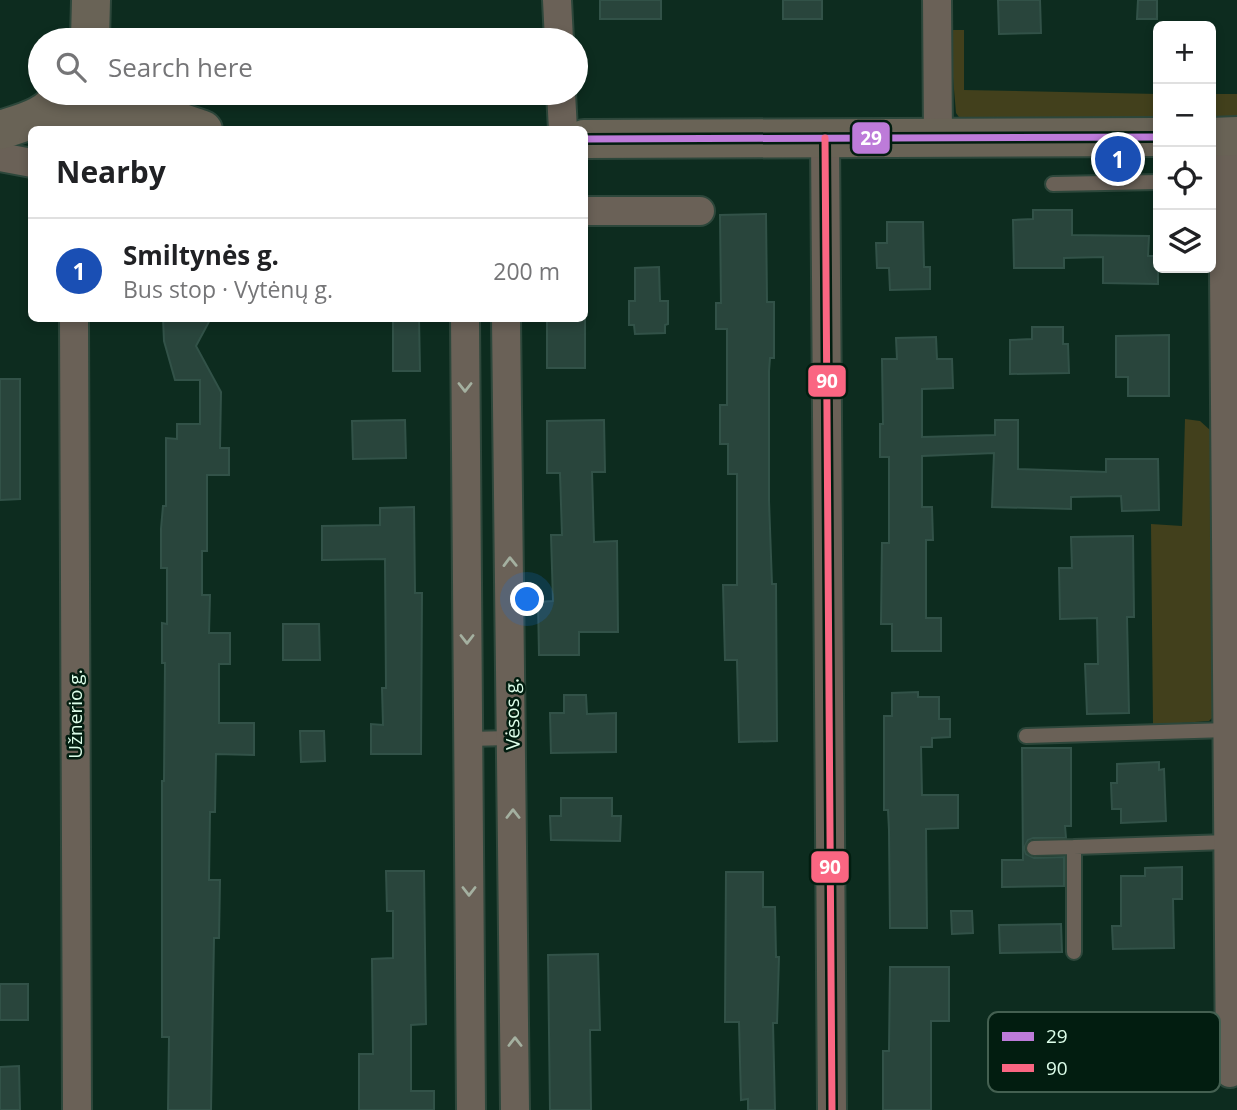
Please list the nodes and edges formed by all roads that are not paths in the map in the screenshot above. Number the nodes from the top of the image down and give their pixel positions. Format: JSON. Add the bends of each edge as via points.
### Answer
{"nodes":[{"id":1,"x":557,"y":0,"type":"edge"},
{"id":2,"x":937,"y":0,"type":"edge"},
{"id":3,"x":558,"y":28,"type":"edge"},
{"id":4,"x":55,"y":105,"type":"edge"},
{"id":5,"x":130,"y":105,"type":"edge"},
{"id":6,"x":562,"y":105,"type":"edge"},
{"id":7,"x":191,"y":126,"type":"edge"},
{"id":8,"x":563,"y":126,"type":"edge"},
{"id":9,"x":0,"y":130,"type":"edge"},
{"id":10,"x":0,"y":136,"type":"edge"},
{"id":11,"x":28,"y":136,"type":"edge"},
{"id":12,"x":1224,"y":136,"type":"edge"},
{"id":13,"x":1153,"y":137,"type":"edge"},
{"id":14,"x":825,"y":138,"type":"junction"},
{"id":15,"x":938,"y":138,"type":"junction"},
{"id":16,"x":588,"y":139,"type":"edge"},
{"id":17,"x":0,"y":157,"type":"edge"},
{"id":18,"x":28,"y":162,"type":"edge"},
{"id":19,"x":1224,"y":180,"type":"edge"},
{"id":20,"x":1153,"y":182,"type":"edge"},
{"id":21,"x":1053,"y":184,"type":"dead end"},
{"id":22,"x":588,"y":211,"type":"edge"},
{"id":23,"x":700,"y":211,"type":"dead end"},
{"id":24,"x":74,"y":322,"type":"edge"},
{"id":25,"x":464,"y":322,"type":"edge"},
{"id":26,"x":506,"y":322,"type":"edge"},
{"id":27,"x":1227,"y":730,"type":"junction"},
{"id":28,"x":1026,"y":736,"type":"dead end"},
{"id":29,"x":512,"y":738,"type":"junction"},
{"id":30,"x":468,"y":739,"type":"junction"},
{"id":31,"x":1228,"y":842,"type":"junction"},
{"id":32,"x":1074,"y":847,"type":"junction"},
{"id":33,"x":1034,"y":848,"type":"dead end"},
{"id":34,"x":1074,"y":952,"type":"dead end"},
{"id":35,"x":1233,"y":1073,"type":"edge"},
{"id":36,"x":77,"y":1110,"type":"edge"},
{"id":37,"x":471,"y":1110,"type":"edge"},
{"id":38,"x":515,"y":1110,"type":"edge"},
{"id":39,"x":832,"y":1110,"type":"edge"}],
"edges":[{"from":1,"to":3,"type":"street"},
{"from":2,"to":15,"type":"street"},
{"from":4,"to":9,"type":"main road","via":[[46,114]]},
{"from":5,"to":7,"type":"main road","via":[[145,116]]},
{"from":6,"to":8,"type":"street"},
{"from":10,"to":11,"type":"street"},
{"from":12,"to":19,"type":"street"},
{"from":13,"to":15,"type":"main road"},
{"from":14,"to":15,"type":"main road"},
{"from":14,"to":16,"type":"main road"},
{"from":14,"to":39,"type":"street"},
{"from":17,"to":18,"type":"street"},
{"from":19,"to":27,"type":"street"},
{"from":20,"to":21,"type":"lane"},
{"from":22,"to":23,"type":"street"},
{"from":24,"to":36,"type":"street","name":"Užnerio g."},
{"from":25,"to":30,"type":"street","one_way":true},
{"from":29,"to":26,"type":"street","name":"Vėsos g.","one_way":true},
{"from":27,"to":28,"type":"lane"},
{"from":27,"to":31,"type":"street"},
{"from":29,"to":30,"type":"lane"},
{"from":38,"to":29,"type":"street","name":"Vėsos g.","one_way":true},
{"from":30,"to":37,"type":"street","one_way":true},
{"from":31,"to":32,"type":"lane"},
{"from":31,"to":35,"type":"street"},
{"from":32,"to":33,"type":"lane"},
{"from":32,"to":34,"type":"lane"}]}
